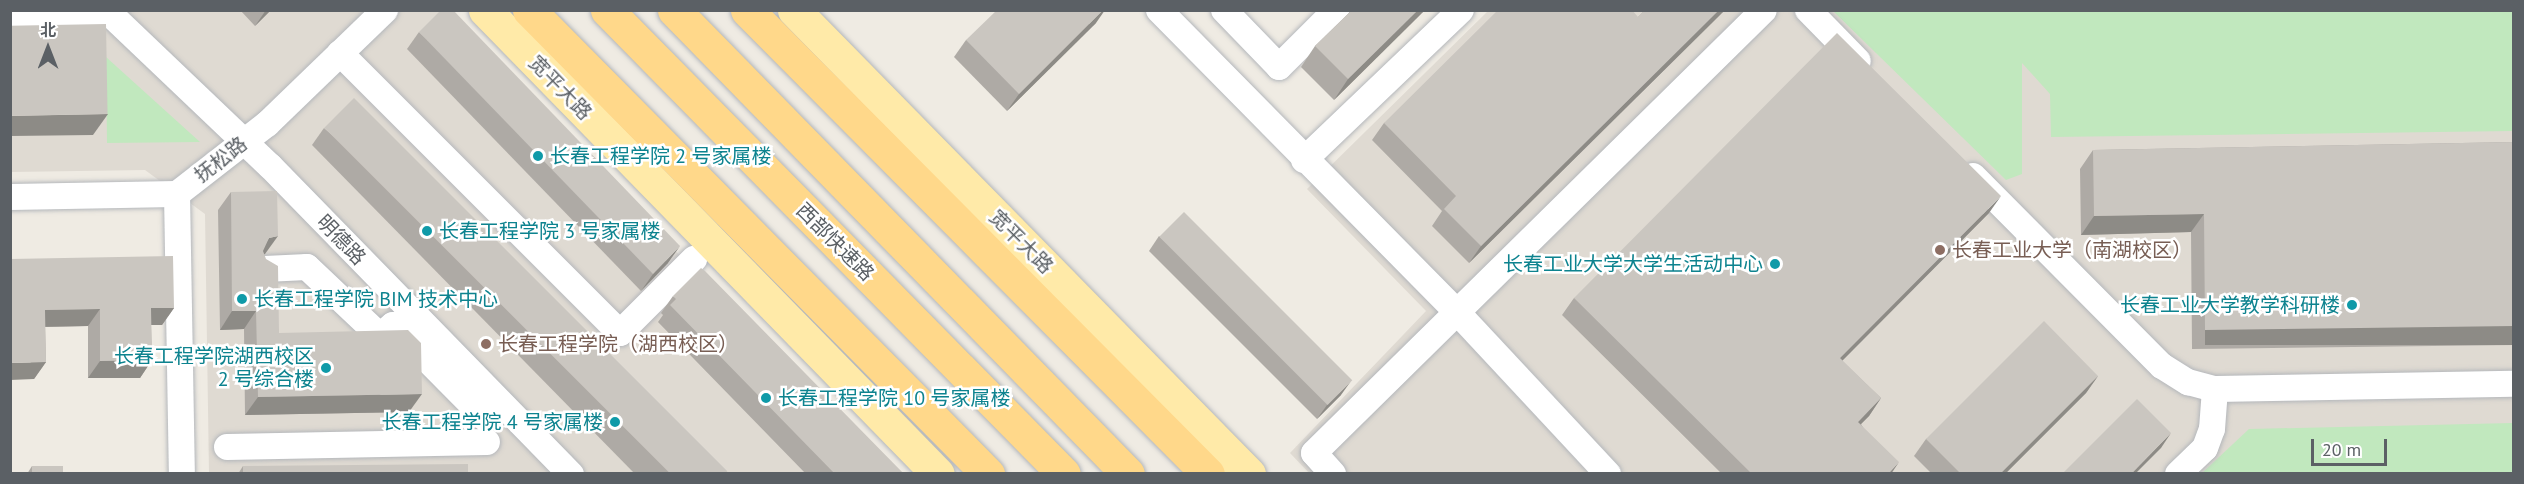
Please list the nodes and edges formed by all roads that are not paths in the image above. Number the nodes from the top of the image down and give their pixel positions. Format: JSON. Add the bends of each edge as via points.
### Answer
{"nodes":[{"id":1,"x":385,"y":10,"type":"edge"},
{"id":2,"x":485,"y":10,"type":"edge"},
{"id":3,"x":529,"y":10,"type":"edge"},
{"id":4,"x":607,"y":10,"type":"edge"},
{"id":5,"x":674,"y":10,"type":"edge"},
{"id":6,"x":747,"y":10,"type":"edge"},
{"id":7,"x":794,"y":10,"type":"edge"},
{"id":8,"x":1159,"y":10,"type":"edge"},
{"id":9,"x":1224,"y":10,"type":"edge"},
{"id":10,"x":1336,"y":10,"type":"edge"},
{"id":11,"x":1461,"y":10,"type":"edge"},
{"id":12,"x":1764,"y":10,"type":"edge"},
{"id":13,"x":1808,"y":10,"type":"edge"},
{"id":14,"x":107,"y":11,"type":"edge"},
{"id":15,"x":10,"y":14,"type":"edge"},
{"id":16,"x":340,"y":53,"type":"junction"},
{"id":17,"x":1875,"y":78,"type":"edge"},
{"id":18,"x":243,"y":142,"type":"junction"},
{"id":19,"x":1951,"y":154,"type":"edge"},
{"id":20,"x":1304,"y":160,"type":"junction"},
{"id":21,"x":177,"y":194,"type":"junction"},
{"id":22,"x":10,"y":197,"type":"edge"},
{"id":23,"x":694,"y":259,"type":"dead end"},
{"id":24,"x":265,"y":269,"type":"edge"},
{"id":25,"x":1456,"y":311,"type":"junction"},
{"id":26,"x":2514,"y":384,"type":"edge"},
{"id":27,"x":484,"y":388,"type":"junction"},
{"id":28,"x":2215,"y":389,"type":"junction"},
{"id":29,"x":487,"y":442,"type":"junction"},
{"id":30,"x":227,"y":447,"type":"dead end"},
{"id":31,"x":182,"y":474,"type":"edge"},
{"id":32,"x":571,"y":474,"type":"edge"},
{"id":33,"x":938,"y":474,"type":"edge"},
{"id":34,"x":988,"y":474,"type":"edge"},
{"id":35,"x":1064,"y":474,"type":"edge"},
{"id":36,"x":1128,"y":474,"type":"edge"},
{"id":37,"x":1208,"y":474,"type":"edge"},
{"id":38,"x":1249,"y":474,"type":"edge"},
{"id":39,"x":1333,"y":474,"type":"edge"},
{"id":40,"x":1608,"y":474,"type":"edge"},
{"id":41,"x":2178,"y":474,"type":"edge"}],
"edges":[{"from":1,"to":16,"type":"street","name":"抚松路"},
{"from":2,"to":33,"type":"main road","name":"宽平大路"},
{"from":3,"to":34,"type":"highway"},
{"from":4,"to":35,"type":"highway","name":"西部快速路"},
{"from":5,"to":36,"type":"highway"},
{"from":6,"to":37,"type":"highway"},
{"from":7,"to":38,"type":"main road","name":"宽平大路"},
{"from":8,"to":20,"type":"street"},
{"from":9,"to":10,"type":"street","via":[[1279,67]]},
{"from":11,"to":20,"type":"street"},
{"from":12,"to":25,"type":"street"},
{"from":13,"to":17,"type":"street"},
{"from":14,"to":15,"type":"street"},
{"from":14,"to":18,"type":"street","name":"明德路"},
{"from":16,"to":18,"type":"street","name":"抚松路"},
{"from":16,"to":23,"type":"street","via":[[620,333]]},
{"from":18,"to":21,"type":"street","name":"抚松路"},
{"from":18,"to":27,"type":"street","name":"明德路"},
{"from":19,"to":28,"type":"street","via":[[2162,366],[2188,382]]},
{"from":20,"to":25,"type":"street"},
{"from":21,"to":22,"type":"street","name":"抚松路"},
{"from":21,"to":31,"type":"street"},
{"from":24,"to":29,"type":"street","via":[[307,267],[380,336],[393,324]]},
{"from":25,"to":39,"type":"street","via":[[1314,453]]},
{"from":25,"to":40,"type":"street"},
{"from":26,"to":28,"type":"street"},
{"from":27,"to":29,"type":"street"},
{"from":27,"to":32,"type":"street","name":"明德路"},
{"from":28,"to":41,"type":"street","via":[[2212,429],[2205,448]]},
{"from":29,"to":30,"type":"street"}]}
